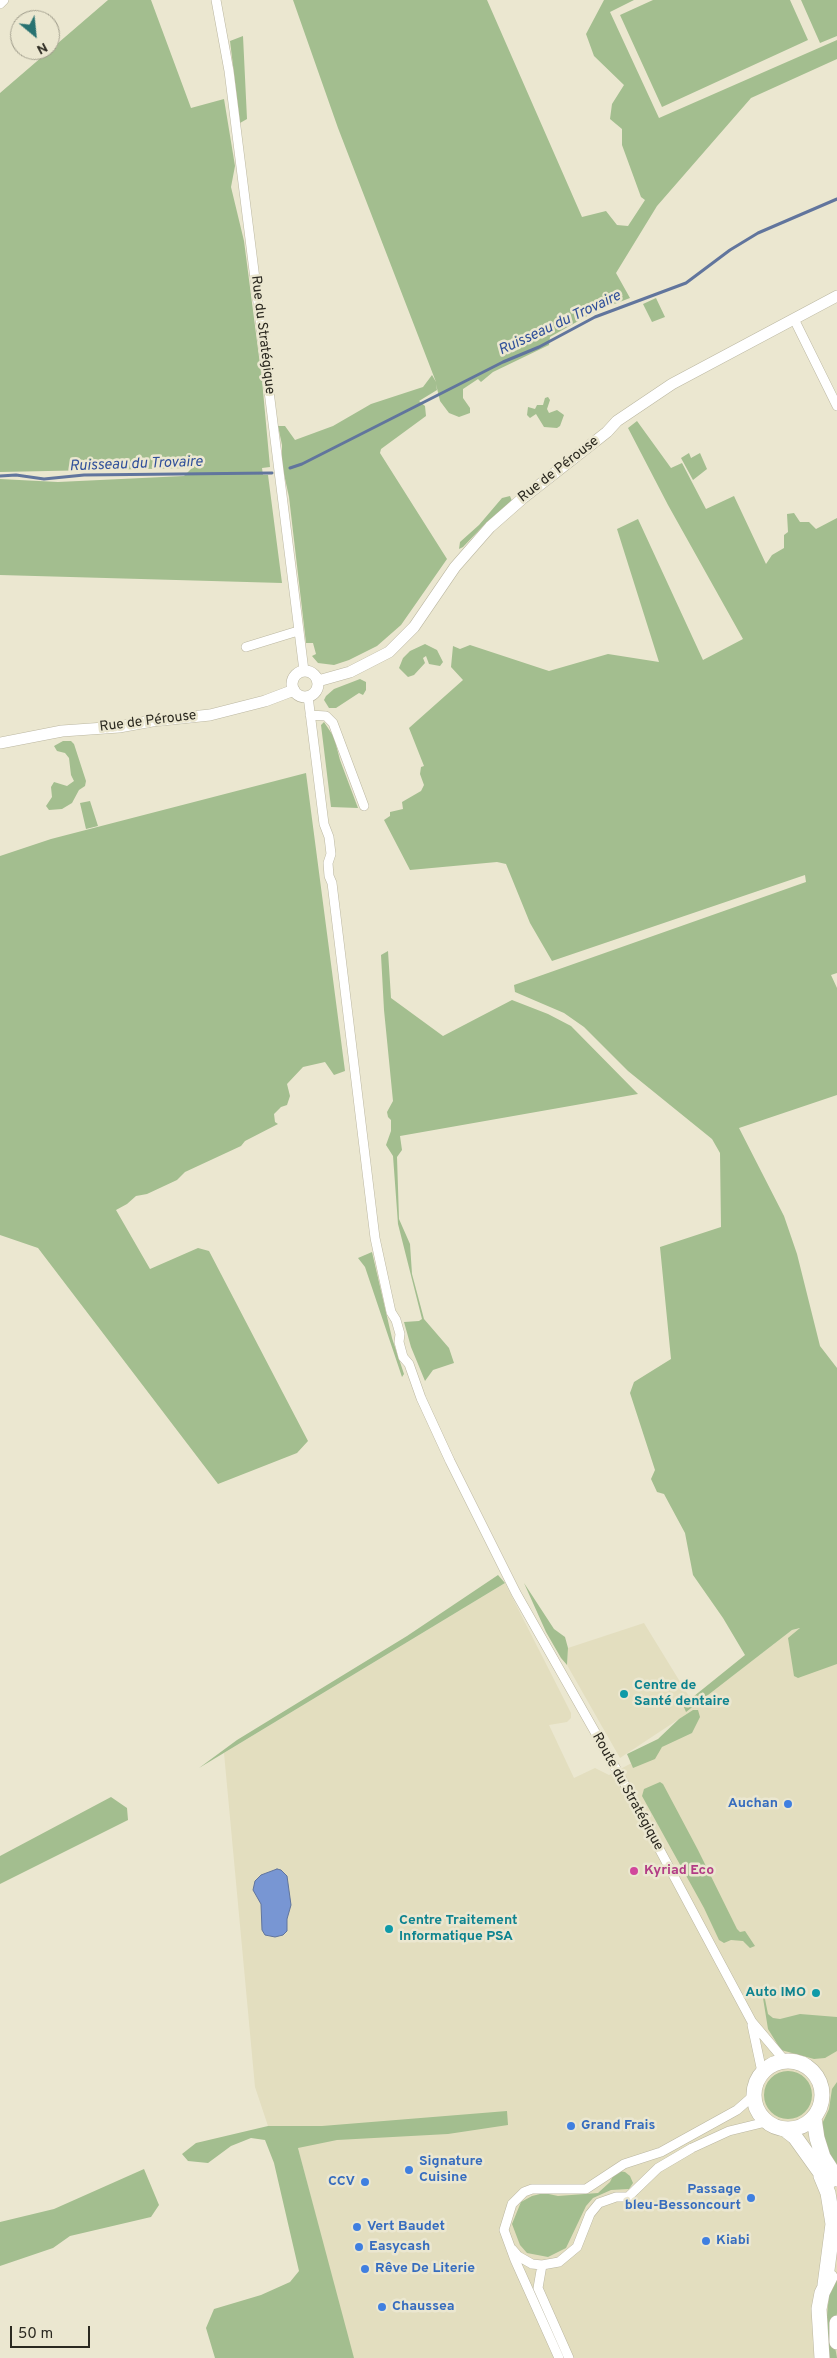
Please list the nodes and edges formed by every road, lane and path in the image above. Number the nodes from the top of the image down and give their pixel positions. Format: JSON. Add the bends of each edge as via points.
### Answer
{"nodes":[{"id":1,"x":4,"y":0,"type":"edge"},
{"id":2,"x":216,"y":0,"type":"edge"},
{"id":3,"x":0,"y":4,"type":"edge"},
{"id":4,"x":837,"y":296,"type":"edge"},
{"id":5,"x":794,"y":319,"type":"junction"},
{"id":6,"x":837,"y":406,"type":"edge"},
{"id":7,"x":298,"y":631,"type":"junction"},
{"id":8,"x":246,"y":648,"type":"dead end"},
{"id":9,"x":304,"y":671,"type":"junction"},
{"id":10,"x":318,"y":681,"type":"junction"},
{"id":11,"x":294,"y":690,"type":"junction"},
{"id":12,"x":308,"y":696,"type":"junction"},
{"id":13,"x":310,"y":715,"type":"junction"},
{"id":14,"x":0,"y":743,"type":"edge"},
{"id":15,"x":364,"y":806,"type":"dead end"},
{"id":16,"x":752,"y":2022,"type":"junction"},
{"id":17,"x":784,"y":2061,"type":"junction"},
{"id":18,"x":762,"y":2072,"type":"junction"},
{"id":19,"x":753,"y":2096,"type":"junction"},
{"id":20,"x":814,"y":2118,"type":"junction"},
{"id":21,"x":766,"y":2122,"type":"junction"},
{"id":22,"x":786,"y":2130,"type":"junction"},
{"id":23,"x":821,"y":2176,"type":"junction"},
{"id":24,"x":837,"y":2179,"type":"edge"},
{"id":25,"x":837,"y":2193,"type":"edge"},
{"id":26,"x":510,"y":2247,"type":"junction"},
{"id":27,"x":542,"y":2265,"type":"junction"},
{"id":28,"x":837,"y":2270,"type":"edge"},
{"id":29,"x":825,"y":2285,"type":"junction"},
{"id":30,"x":837,"y":2323,"type":"edge"},
{"id":31,"x":837,"y":2342,"type":"edge"},
{"id":32,"x":559,"y":2358,"type":"edge"},
{"id":33,"x":569,"y":2358,"type":"edge"},
{"id":34,"x":822,"y":2358,"type":"edge"}],
"edges":[{"from":1,"to":3,"type":"street"},
{"from":2,"to":7,"type":"street","name":"Rue du Stratégique","via":[[229,71]]},
{"from":4,"to":5,"type":"street","name":"Rue de Pérouse"},
{"from":5,"to":6,"type":"street"},
{"from":5,"to":10,"type":"street","name":"Rue de Pérouse","via":[[672,384],[618,421],[490,528],[455,567],[414,627],[389,652],[350,672]]},
{"from":7,"to":8,"type":"street"},
{"from":7,"to":9,"type":"street","name":"Rue du Stratégique"},
{"from":9,"to":10,"type":"street"},
{"from":9,"to":11,"type":"street","via":[[294,678]]},
{"from":10,"to":12,"type":"street","via":[[317,689]]},
{"from":11,"to":12,"type":"street"},
{"from":11,"to":14,"type":"street","name":"Rue de Pérouse","via":[[210,715],[62,731]]},
{"from":12,"to":13,"type":"street","name":"Route du Stratégique"},
{"from":13,"to":15,"type":"street","via":[[326,716],[333,723]]},
{"from":13,"to":16,"type":"street","name":"Route du Stratégique","via":[[324,824],[329,837],[329,876],[376,1238],[390,1312],[400,1334],[399,1342],[450,1461],[516,1593],[624,1783]]},
{"from":16,"to":17,"type":"street","name":"Route du Stratégique"},
{"from":16,"to":18,"type":"street","name":"Route du Stratégique"},
{"from":17,"to":18,"type":"main road"},
{"from":17,"to":20,"type":"main road","via":[[803,2064],[817,2077],[822,2094],[819,2111]]},
{"from":18,"to":19,"type":"main road"},
{"from":19,"to":21,"type":"main road","via":[[757,2111]]},
{"from":19,"to":26,"type":"street","via":[[737,2110],[661,2152],[624,2164],[586,2189],[532,2189],[524,2192],[508,2213],[504,2230]]},
{"from":20,"to":22,"type":"main road","via":[[796,2129]]},
{"from":20,"to":24,"type":"main road","via":[[823,2157]]},
{"from":21,"to":22,"type":"main road"},
{"from":21,"to":27,"type":"street","via":[[729,2132],[692,2148],[658,2168],[628,2196],[599,2203],[590,2214],[577,2247],[559,2262]]},
{"from":22,"to":23,"type":"main road","via":[[795,2137]]},
{"from":23,"to":25,"type":"main road"},
{"from":23,"to":29,"type":"main road","via":[[828,2193],[833,2224]]},
{"from":26,"to":27,"type":"street","via":[[532,2264]]},
{"from":26,"to":32,"type":"street"},
{"from":27,"to":33,"type":"street","via":[[538,2288]]},
{"from":28,"to":29,"type":"main road"},
{"from":29,"to":34,"type":"main road","via":[[819,2309]]},
{"from":30,"to":31,"type":"main road"}]}
